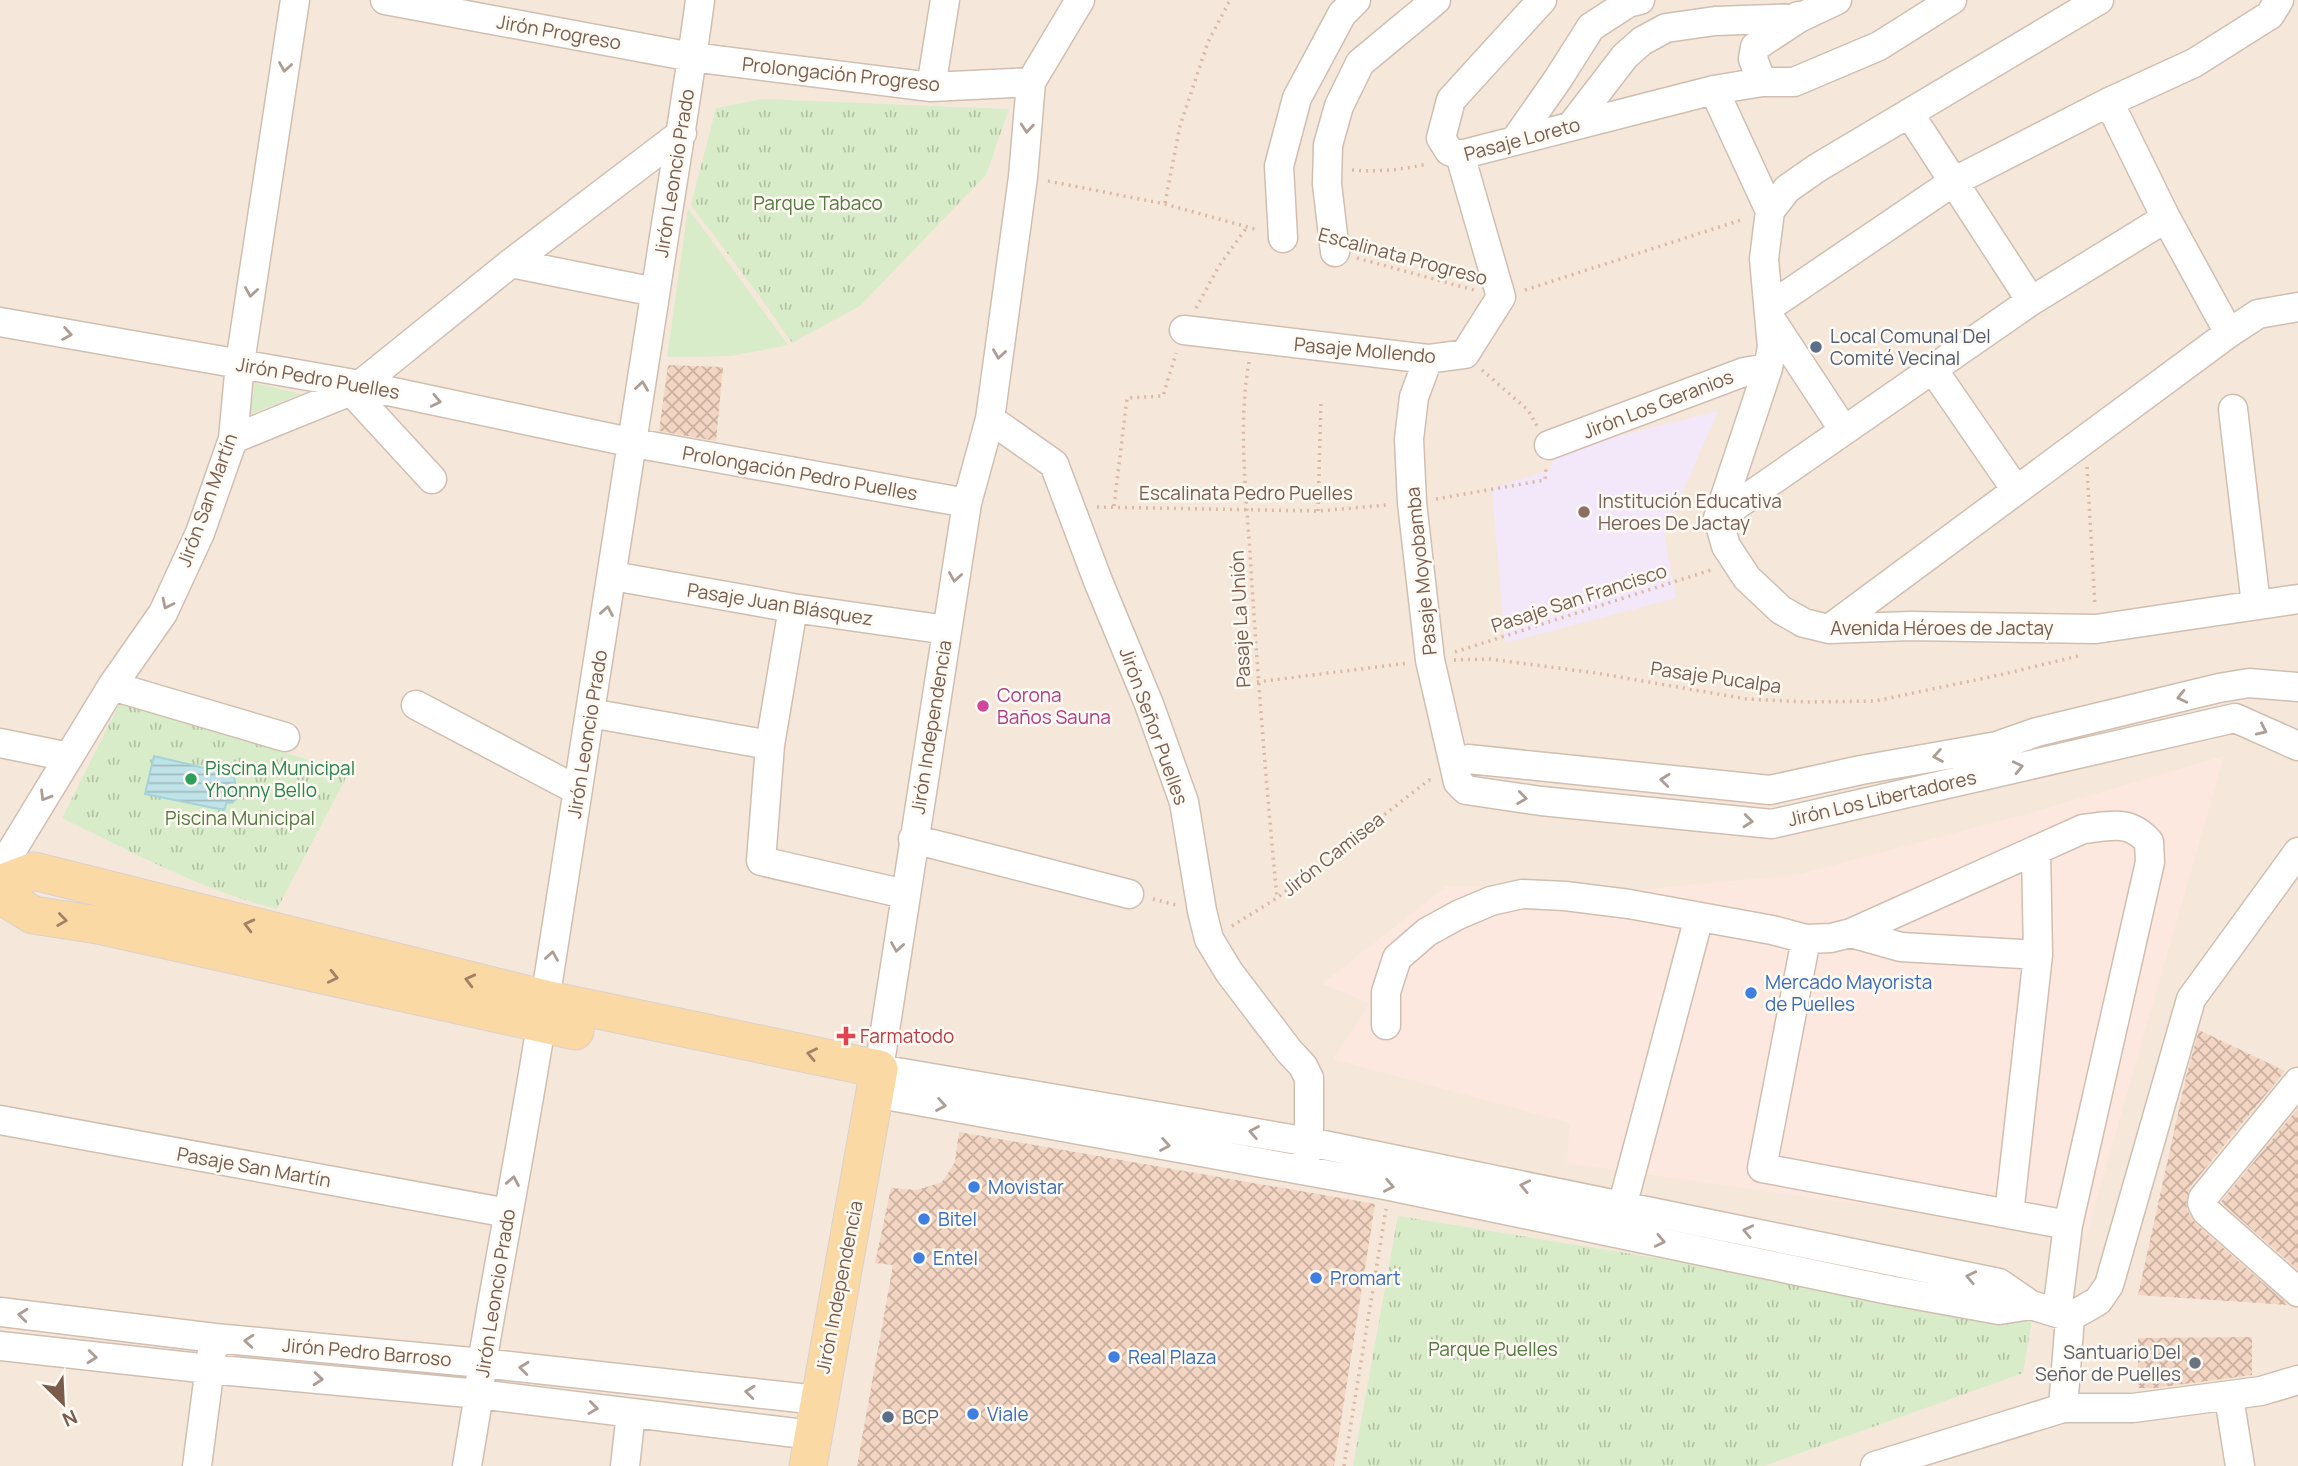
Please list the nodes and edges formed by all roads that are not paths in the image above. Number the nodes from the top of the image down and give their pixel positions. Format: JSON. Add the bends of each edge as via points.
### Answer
{"nodes":[{"id":1,"x":295,"y":0,"type":"edge"},
{"id":2,"x":385,"y":0,"type":"edge"},
{"id":3,"x":700,"y":0,"type":"edge"},
{"id":4,"x":944,"y":0,"type":"edge"},
{"id":5,"x":1080,"y":0,"type":"edge"},
{"id":6,"x":1087,"y":0,"type":"edge"},
{"id":7,"x":1356,"y":0,"type":"edge"},
{"id":8,"x":1436,"y":0,"type":"edge"},
{"id":9,"x":1542,"y":0,"type":"edge"},
{"id":10,"x":1640,"y":0,"type":"edge"},
{"id":11,"x":1837,"y":0,"type":"edge"},
{"id":12,"x":1952,"y":0,"type":"edge"},
{"id":13,"x":2099,"y":0,"type":"edge"},
{"id":14,"x":2279,"y":0,"type":"edge"},
{"id":15,"x":1796,"y":9,"type":"edge"},
{"id":16,"x":1066,"y":24,"type":"junction"},
{"id":17,"x":692,"y":57,"type":"junction"},
{"id":18,"x":1031,"y":82,"type":"junction"},
{"id":19,"x":1762,"y":82,"type":"junction"},
{"id":20,"x":931,"y":87,"type":"junction"},
{"id":21,"x":1714,"y":90,"type":"junction"},
{"id":22,"x":2109,"y":102,"type":"junction"},
{"id":23,"x":1909,"y":113,"type":"junction"},
{"id":24,"x":1572,"y":125,"type":"junction"},
{"id":25,"x":682,"y":132,"type":"junction"},
{"id":26,"x":1516,"y":139,"type":"junction"},
{"id":27,"x":1460,"y":155,"type":"junction"},
{"id":28,"x":1952,"y":182,"type":"junction"},
{"id":29,"x":1770,"y":211,"type":"junction"},
{"id":30,"x":2165,"y":218,"type":"junction"},
{"id":31,"x":1283,"y":238,"type":"road end"},
{"id":32,"x":1335,"y":252,"type":"road end"},
{"id":33,"x":511,"y":263,"type":"junction"},
{"id":34,"x":655,"y":292,"type":"junction"},
{"id":35,"x":2031,"y":301,"type":"junction"},
{"id":36,"x":2298,"y":307,"type":"edge"},
{"id":37,"x":1769,"y":312,"type":"junction"},
{"id":38,"x":0,"y":322,"type":"edge"},
{"id":39,"x":1184,"y":330,"type":"road end"},
{"id":40,"x":2229,"y":333,"type":"junction"},
{"id":41,"x":1428,"y":359,"type":"junction"},
{"id":42,"x":240,"y":363,"type":"junction"},
{"id":43,"x":1768,"y":368,"type":"junction"},
{"id":44,"x":1932,"y":368,"type":"junction"},
{"id":45,"x":356,"y":388,"type":"junction"},
{"id":46,"x":2233,"y":409,"type":"dead end"},
{"id":47,"x":990,"y":419,"type":"junction"},
{"id":48,"x":1843,"y":429,"type":"junction"},
{"id":49,"x":233,"y":439,"type":"junction"},
{"id":50,"x":634,"y":443,"type":"junction"},
{"id":51,"x":1549,"y":445,"type":"road end"},
{"id":52,"x":432,"y":479,"type":"dead end"},
{"id":53,"x":2016,"y":490,"type":"junction"},
{"id":54,"x":967,"y":503,"type":"junction"},
{"id":55,"x":1718,"y":518,"type":"junction"},
{"id":56,"x":613,"y":576,"type":"junction"},
{"id":57,"x":2298,"y":599,"type":"edge"},
{"id":58,"x":2256,"y":605,"type":"junction"},
{"id":59,"x":793,"y":608,"type":"junction"},
{"id":60,"x":1829,"y":629,"type":"junction"},
{"id":61,"x":947,"y":630,"type":"junction"},
{"id":62,"x":112,"y":686,"type":"junction"},
{"id":63,"x":2298,"y":687,"type":"edge"},
{"id":64,"x":415,"y":705,"type":"dead end"},
{"id":65,"x":590,"y":713,"type":"junction"},
{"id":66,"x":285,"y":737,"type":"dead end"},
{"id":67,"x":0,"y":743,"type":"edge"},
{"id":68,"x":770,"y":745,"type":"junction"},
{"id":69,"x":2298,"y":746,"type":"edge"},
{"id":70,"x":69,"y":757,"type":"junction"},
{"id":71,"x":1456,"y":773,"type":"junction"},
{"id":72,"x":577,"y":790,"type":"junction"},
{"id":73,"x":913,"y":839,"type":"junction"},
{"id":74,"x":2036,"y":850,"type":"junction"},
{"id":75,"x":2298,"y":852,"type":"edge"},
{"id":76,"x":0,"y":870,"type":"edge"},
{"id":77,"x":0,"y":884,"type":"edge"},
{"id":78,"x":905,"y":894,"type":"junction"},
{"id":79,"x":1129,"y":894,"type":"road end"},
{"id":80,"x":0,"y":895,"type":"edge"},
{"id":81,"x":1699,"y":917,"type":"junction"},
{"id":82,"x":1851,"y":933,"type":"junction"},
{"id":83,"x":1806,"y":939,"type":"junction"},
{"id":84,"x":2038,"y":955,"type":"junction"},
{"id":85,"x":543,"y":1011,"type":"junction"},
{"id":86,"x":1386,"y":1025,"type":"dead end"},
{"id":87,"x":876,"y":1081,"type":"junction"},
{"id":88,"x":2298,"y":1083,"type":"edge"},
{"id":89,"x":0,"y":1120,"type":"edge"},
{"id":90,"x":1309,"y":1142,"type":"junction"},
{"id":91,"x":1303,"y":1170,"type":"junction"},
{"id":92,"x":508,"y":1213,"type":"junction"},
{"id":93,"x":2009,"y":1214,"type":"junction"},
{"id":94,"x":1619,"y":1219,"type":"junction"},
{"id":95,"x":2068,"y":1225,"type":"junction"},
{"id":96,"x":2298,"y":1292,"type":"edge"},
{"id":97,"x":2053,"y":1311,"type":"junction"},
{"id":98,"x":0,"y":1312,"type":"edge"},
{"id":99,"x":215,"y":1338,"type":"junction"},
{"id":100,"x":0,"y":1346,"type":"edge"},
{"id":101,"x":482,"y":1363,"type":"junction"},
{"id":102,"x":208,"y":1369,"type":"junction"},
{"id":103,"x":2298,"y":1380,"type":"edge"},
{"id":104,"x":479,"y":1394,"type":"junction"},
{"id":105,"x":2229,"y":1396,"type":"junction"},
{"id":106,"x":2063,"y":1408,"type":"junction"},
{"id":107,"x":631,"y":1413,"type":"junction"},
{"id":108,"x":813,"y":1433,"type":"edge"},
{"id":109,"x":197,"y":1466,"type":"edge"},
{"id":110,"x":467,"y":1466,"type":"edge"},
{"id":111,"x":625,"y":1466,"type":"edge"},
{"id":112,"x":1875,"y":1466,"type":"edge"},
{"id":113,"x":2239,"y":1466,"type":"edge"}],
"edges":[{"from":1,"to":42,"type":"street","name":"Jirón San Martín","one_way":true},
{"from":2,"to":17,"type":"street","name":"Jirón Progreso"},
{"from":3,"to":17,"type":"street","name":"Jirón Leoncio Prado"},
{"from":4,"to":20,"type":"street"},
{"from":5,"to":16,"type":"street","name":"Jirón Independencia"},
{"from":6,"to":16,"type":"street"},
{"from":7,"to":31,"type":"street","via":[[1342,15],[1297,98],[1279,166]]},
{"from":8,"to":32,"type":"street","via":[[1360,63],[1339,106],[1328,145],[1327,184]]},
{"from":9,"to":27,"type":"street","via":[[1451,100],[1441,138],[1448,151]]},
{"from":10,"to":26,"type":"street","via":[[1591,26]]},
{"from":11,"to":15,"type":"street"},
{"from":12,"to":19,"type":"street","name":"Pasaje Loreto","via":[[1879,47],[1794,82]]},
{"from":13,"to":23,"type":"street"},
{"from":14,"to":22,"type":"street","via":[[2270,15],[2194,63]]},
{"from":15,"to":19,"type":"street","via":[[1755,47],[1753,59]]},
{"from":15,"to":24,"type":"street","via":[[1666,28],[1625,56]]},
{"from":16,"to":18,"type":"street","name":"Jirón Independencia"},
{"from":17,"to":20,"type":"street","name":"Prolongación Progreso"},
{"from":17,"to":25,"type":"street","name":"Jirón Leoncio Prado"},
{"from":18,"to":20,"type":"street","name":"Prolongación Progreso"},
{"from":18,"to":47,"type":"street","name":"Jirón Independencia","one_way":true,"via":[[1023,177]]},
{"from":19,"to":21,"type":"street","name":"Pasaje Loreto"},
{"from":21,"to":24,"type":"street","name":"Pasaje Loreto"},
{"from":21,"to":29,"type":"street"},
{"from":22,"to":28,"type":"street"},
{"from":22,"to":30,"type":"street"},
{"from":23,"to":28,"type":"street"},
{"from":23,"to":29,"type":"street","via":[[1787,189]]},
{"from":24,"to":26,"type":"street","name":"Pasaje Loreto"},
{"from":25,"to":33,"type":"street"},
{"from":25,"to":34,"type":"street","name":"Jirón Leoncio Prado"},
{"from":26,"to":27,"type":"street","name":"Pasaje Loreto"},
{"from":27,"to":41,"type":"street","name":"Pasaje Mollendo","via":[[1501,297],[1465,354]]},
{"from":28,"to":35,"type":"street"},
{"from":28,"to":37,"type":"street"},
{"from":29,"to":37,"type":"street","via":[[1764,258]]},
{"from":30,"to":35,"type":"street"},
{"from":30,"to":40,"type":"street"},
{"from":33,"to":34,"type":"street"},
{"from":33,"to":45,"type":"street"},
{"from":50,"to":34,"type":"street","name":"Jirón Leoncio Prado","one_way":true},
{"from":35,"to":44,"type":"street"},
{"from":36,"to":40,"type":"street","via":[[2258,314]]},
{"from":37,"to":43,"type":"street","via":[[1772,347]]},
{"from":37,"to":48,"type":"street"},
{"from":38,"to":42,"type":"street","name":"Jirón Pedro Puelles","one_way":true},
{"from":39,"to":41,"type":"street","name":"Pasaje Mollendo"},
{"from":40,"to":53,"type":"street"},
{"from":41,"to":71,"type":"street","name":"Pasaje Moyobamba","via":[[1414,397],[1409,439],[1412,503],[1430,660]]},
{"from":42,"to":45,"type":"street","name":"Jirón Pedro Puelles"},
{"from":42,"to":49,"type":"street","name":"Jirón San Martín"},
{"from":43,"to":51,"type":"street","name":"Jirón Los Geranios","via":[[1744,372]]},
{"from":43,"to":55,"type":"street"},
{"from":44,"to":48,"type":"street"},
{"from":44,"to":53,"type":"street"},
{"from":45,"to":49,"type":"street"},
{"from":45,"to":50,"type":"street","name":"Jirón Pedro Puelles","one_way":true},
{"from":45,"to":52,"type":"street"},
{"from":46,"to":58,"type":"street"},
{"from":47,"to":54,"type":"street","name":"Jirón Independencia"},
{"from":47,"to":90,"type":"street","name":"Jirón Señor Puelles","via":[[1054,464],[1184,802],[1209,939],[1310,1078]]},
{"from":48,"to":55,"type":"street"},
{"from":49,"to":62,"type":"street","name":"Jirón San Martín","one_way":true,"via":[[200,533],[163,613]]},
{"from":50,"to":54,"type":"street","name":"Prolongación Pedro Puelles"},
{"from":50,"to":56,"type":"street","name":"Jirón Leoncio Prado"},
{"from":53,"to":60,"type":"street"},
{"from":54,"to":61,"type":"street","name":"Jirón Independencia","one_way":true},
{"from":55,"to":60,"type":"street","name":"Avenida Héroes de Jactay","via":[[1726,546],[1747,579],[1781,610],[1804,623]]},
{"from":56,"to":59,"type":"street","name":"Pasaje Juan Blásquez"},
{"from":65,"to":56,"type":"street","name":"Jirón Leoncio Prado","one_way":true},
{"from":57,"to":58,"type":"street","name":"Avenida Héroes de Jactay"},
{"from":58,"to":60,"type":"street","name":"Avenida Héroes de Jactay","via":[[2090,641],[1910,626]]},
{"from":59,"to":61,"type":"street","name":"Pasaje Juan Blásquez"},
{"from":59,"to":68,"type":"street"},
{"from":61,"to":73,"type":"street","name":"Jirón Independencia"},
{"from":62,"to":66,"type":"street"},
{"from":62,"to":70,"type":"street","name":"Jirón San Martín"},
{"from":63,"to":71,"type":"street","name":"Jirón Los Libertadores","one_way":true,"via":[[2249,683],[2220,688],[2036,732],[1997,746],[1770,790],[1468,759]]},
{"from":64,"to":72,"type":"street"},
{"from":65,"to":68,"type":"street"},
{"from":65,"to":72,"type":"street","name":"Jirón Leoncio Prado"},
{"from":67,"to":70,"type":"street"},
{"from":68,"to":78,"type":"street","via":[[761,861]]},
{"from":71,"to":69,"type":"street","name":"Jirón Los Libertadores","one_way":true,"via":[[1466,790],[1772,824],[2235,718]]},
{"from":70,"to":76,"type":"street","name":"Jirón San Martín","one_way":true},
{"from":85,"to":72,"type":"street","name":"Jirón Leoncio Prado","one_way":true},
{"from":73,"to":78,"type":"street","name":"Jirón Independencia"},
{"from":73,"to":79,"type":"street"},
{"from":74,"to":82,"type":"street"},
{"from":74,"to":84,"type":"street"},
{"from":74,"to":95,"type":"street","via":[[2083,829],[2116,825],[2139,830],[2150,842],[2150,862]]},
{"from":75,"to":97,"type":"street","via":[[2191,999],[2109,1285],[2098,1301]]},
{"from":85,"to":77,"type":"main road","one_way":true,"via":[[34,871]]},
{"from":78,"to":87,"type":"street","name":"Jirón Independencia","one_way":true},
{"from":80,"to":85,"type":"main road","one_way":true,"via":[[33,915]]},
{"from":81,"to":83,"type":"street"},
{"from":81,"to":86,"type":"street","via":[[1564,896],[1522,894],[1491,901],[1427,932],[1397,958],[1386,992]]},
{"from":81,"to":94,"type":"street"},
{"from":82,"to":83,"type":"street"},
{"from":82,"to":84,"type":"street","via":[[1901,947]]},
{"from":83,"to":93,"type":"street","via":[[1762,1168]]},
{"from":84,"to":93,"type":"street"},
{"from":85,"to":87,"type":"main road"},
{"from":92,"to":85,"type":"street","name":"Jirón Leoncio Prado","one_way":true},
{"from":90,"to":87,"type":"street","one_way":true},
{"from":87,"to":91,"type":"street","one_way":true},
{"from":87,"to":108,"type":"main road","name":"Jirón Independencia"},
{"from":88,"to":96,"type":"street","via":[[2202,1203]]},
{"from":89,"to":92,"type":"street","name":"Pasaje San Martín"},
{"from":90,"to":91,"type":"street","name":"Jirón Señor Puelles"},
{"from":94,"to":90,"type":"street","one_way":true},
{"from":91,"to":94,"type":"street","one_way":true},
{"from":92,"to":101,"type":"street","name":"Jirón Leoncio Prado"},
{"from":93,"to":95,"type":"street"},
{"from":94,"to":97,"type":"street","via":[[1999,1283]]},
{"from":95,"to":97,"type":"street"},
{"from":97,"to":106,"type":"street"},
{"from":99,"to":98,"type":"street","name":"Jirón Pedro Barroso","one_way":true},
{"from":101,"to":99,"type":"street","name":"Jirón Pedro Barroso","one_way":true},
{"from":99,"to":102,"type":"street"},
{"from":100,"to":102,"type":"street","one_way":true},
{"from":101,"to":104,"type":"street","name":"Jirón Leoncio Prado"},
{"from":108,"to":101,"type":"street","name":"Jirón Pedro Barroso","one_way":true},
{"from":102,"to":104,"type":"street","one_way":true},
{"from":102,"to":109,"type":"street"},
{"from":103,"to":105,"type":"street"},
{"from":104,"to":107,"type":"street","one_way":true},
{"from":104,"to":110,"type":"street","name":"Jirón Leoncio Prado"},
{"from":105,"to":106,"type":"street","via":[[2133,1408]]},
{"from":105,"to":113,"type":"street"},
{"from":106,"to":112,"type":"street"},
{"from":107,"to":108,"type":"street"},
{"from":107,"to":111,"type":"street"}]}
